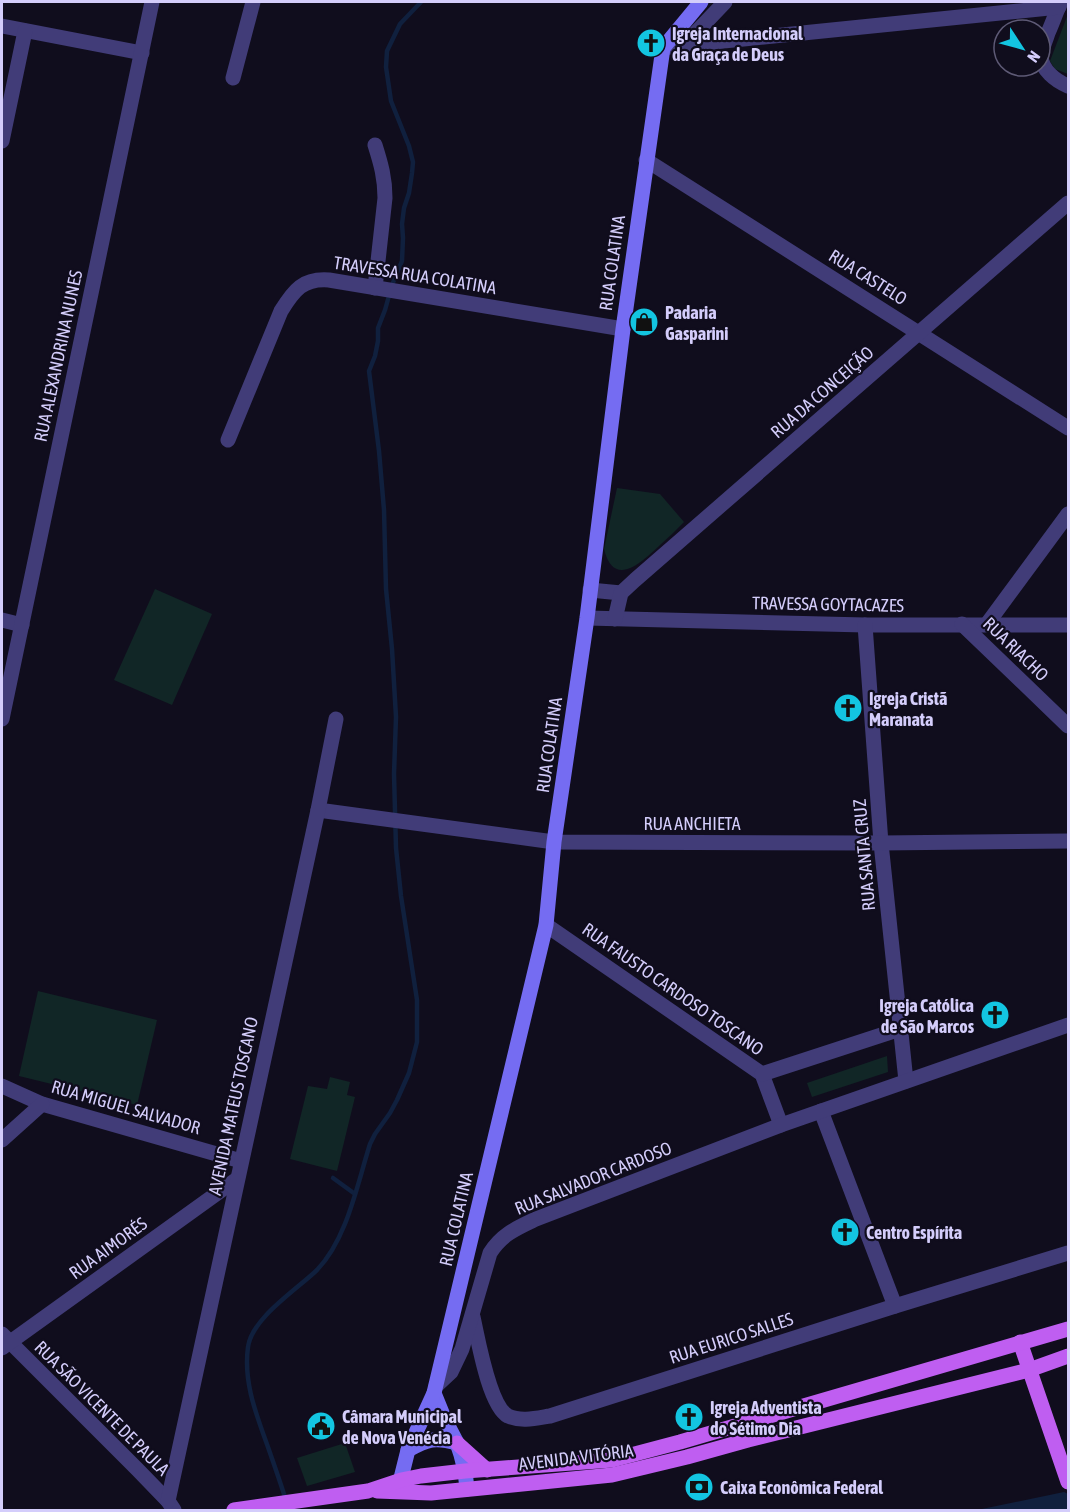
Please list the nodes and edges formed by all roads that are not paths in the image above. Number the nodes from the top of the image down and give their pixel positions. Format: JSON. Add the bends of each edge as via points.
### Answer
{"nodes":[{"id":1,"x":152,"y":2,"type":"edge"},
{"id":2,"x":253,"y":2,"type":"edge"},
{"id":3,"x":681,"y":2,"type":"edge"},
{"id":4,"x":701,"y":2,"type":"edge"},
{"id":5,"x":725,"y":2,"type":"edge"},
{"id":6,"x":1060,"y":4,"type":"edge"},
{"id":7,"x":691,"y":14,"type":"junction"},
{"id":8,"x":2,"y":26,"type":"edge"},
{"id":9,"x":25,"y":31,"type":"junction"},
{"id":10,"x":684,"y":45,"type":"junction"},
{"id":11,"x":663,"y":48,"type":"junction"},
{"id":12,"x":142,"y":53,"type":"junction"},
{"id":13,"x":233,"y":78,"type":"dead end"},
{"id":14,"x":1068,"y":86,"type":"edge"},
{"id":15,"x":2,"y":141,"type":"edge"},
{"id":16,"x":375,"y":145,"type":"dead end"},
{"id":17,"x":646,"y":160,"type":"junction"},
{"id":18,"x":1068,"y":203,"type":"edge"},
{"id":19,"x":387,"y":290,"type":"junction"},
{"id":20,"x":623,"y":329,"type":"junction"},
{"id":21,"x":920,"y":332,"type":"junction"},
{"id":22,"x":1068,"y":428,"type":"edge"},
{"id":23,"x":228,"y":440,"type":"dead end"},
{"id":24,"x":1068,"y":514,"type":"edge"},
{"id":25,"x":590,"y":590,"type":"junction"},
{"id":26,"x":621,"y":594,"type":"junction"},
{"id":27,"x":587,"y":618,"type":"junction"},
{"id":28,"x":615,"y":619,"type":"junction"},
{"id":29,"x":2,"y":620,"type":"edge"},
{"id":30,"x":962,"y":624,"type":"junction"},
{"id":31,"x":987,"y":624,"type":"junction"},
{"id":32,"x":22,"y":625,"type":"junction"},
{"id":33,"x":865,"y":625,"type":"junction"},
{"id":34,"x":1068,"y":625,"type":"edge"},
{"id":35,"x":2,"y":719,"type":"edge"},
{"id":36,"x":336,"y":719,"type":"dead end"},
{"id":37,"x":1068,"y":726,"type":"edge"},
{"id":38,"x":318,"y":810,"type":"junction"},
{"id":39,"x":1068,"y":841,"type":"edge"},
{"id":40,"x":555,"y":842,"type":"junction"},
{"id":41,"x":881,"y":843,"type":"junction"},
{"id":42,"x":546,"y":925,"type":"junction"},
{"id":43,"x":1068,"y":1025,"type":"edge"},
{"id":44,"x":900,"y":1029,"type":"junction"},
{"id":45,"x":762,"y":1074,"type":"junction"},
{"id":46,"x":906,"y":1081,"type":"junction"},
{"id":47,"x":2,"y":1086,"type":"edge"},
{"id":48,"x":42,"y":1104,"type":"junction"},
{"id":49,"x":821,"y":1110,"type":"junction"},
{"id":50,"x":781,"y":1125,"type":"junction"},
{"id":51,"x":2,"y":1140,"type":"edge"},
{"id":52,"x":241,"y":1161,"type":"junction"},
{"id":53,"x":237,"y":1179,"type":"junction"},
{"id":54,"x":1068,"y":1253,"type":"edge"},
{"id":55,"x":895,"y":1306,"type":"junction"},
{"id":56,"x":472,"y":1316,"type":"junction"},
{"id":57,"x":1068,"y":1329,"type":"edge"},
{"id":58,"x":4,"y":1341,"type":"edge"},
{"id":59,"x":1020,"y":1342,"type":"junction"},
{"id":60,"x":1068,"y":1356,"type":"edge"},
{"id":61,"x":1029,"y":1370,"type":"junction"},
{"id":62,"x":435,"y":1390,"type":"junction"},
{"id":63,"x":458,"y":1443,"type":"junction"},
{"id":64,"x":408,"y":1450,"type":"junction"},
{"id":65,"x":487,"y":1470,"type":"junction"},
{"id":66,"x":465,"y":1471,"type":"junction"},
{"id":67,"x":1068,"y":1482,"type":"edge"},
{"id":68,"x":399,"y":1486,"type":"junction"},
{"id":69,"x":466,"y":1489,"type":"junction"},
{"id":70,"x":171,"y":1506,"type":"edge"},
{"id":71,"x":234,"y":1510,"type":"edge"}],
"edges":[{"from":1,"to":12,"type":"street","name":"RUA ALEXANDRINA NUNES"},
{"from":2,"to":13,"type":"street"},
{"from":3,"to":7,"type":"main road"},
{"from":4,"to":7,"type":"main road"},
{"from":5,"to":10,"type":"street"},
{"from":6,"to":10,"type":"street"},
{"from":6,"to":14,"type":"street","via":[[1041,56],[1044,68]]},
{"from":7,"to":11,"type":"main road"},
{"from":8,"to":9,"type":"street"},
{"from":9,"to":12,"type":"street"},
{"from":9,"to":15,"type":"street"},
{"from":10,"to":11,"type":"street"},
{"from":11,"to":17,"type":"main road","name":"RUA COLATINA"},
{"from":12,"to":32,"type":"street","name":"RUA ALEXANDRINA NUNES"},
{"from":16,"to":19,"type":"street","via":[[385,184]]},
{"from":17,"to":20,"type":"main road","name":"RUA COLATINA"},
{"from":17,"to":21,"type":"street","name":"RUA CASTELO"},
{"from":18,"to":21,"type":"street","name":"RUA DA CONCEIÇÃO"},
{"from":19,"to":20,"type":"street","name":"TRAVESSA RUA COLATINA"},
{"from":19,"to":23,"type":"street","name":"TRAVESSA RUA COLATINA","via":[[318,279],[300,286],[281,311]]},
{"from":20,"to":25,"type":"main road","name":"RUA COLATINA"},
{"from":21,"to":22,"type":"street","name":"RUA CASTELO"},
{"from":21,"to":26,"type":"street","name":"RUA DA CONCEIÇÃO"},
{"from":24,"to":31,"type":"street"},
{"from":25,"to":26,"type":"street"},
{"from":25,"to":27,"type":"main road","name":"RUA COLATINA"},
{"from":26,"to":28,"type":"street"},
{"from":27,"to":28,"type":"street","name":"TRAVESSA GOYTACAZES"},
{"from":27,"to":40,"type":"main road","name":"RUA COLATINA"},
{"from":28,"to":33,"type":"street","name":"TRAVESSA GOYTACAZES"},
{"from":29,"to":32,"type":"street"},
{"from":30,"to":31,"type":"street","name":"TRAVESSA GOYTACAZES"},
{"from":30,"to":33,"type":"street","name":"TRAVESSA GOYTACAZES"},
{"from":30,"to":37,"type":"street","name":"RUA RIACHO"},
{"from":31,"to":34,"type":"street","name":"TRAVESSA GOYTACAZES"},
{"from":32,"to":35,"type":"street","name":"RUA ALEXANDRINA NUNES"},
{"from":33,"to":41,"type":"street","name":"RUA SANTA CRUZ"},
{"from":36,"to":38,"type":"street","name":"AVENIDA MATEUS TOSCANO"},
{"from":38,"to":40,"type":"street","name":"RUA ANCHIETA"},
{"from":38,"to":52,"type":"street","name":"AVENIDA MATEUS TOSCANO"},
{"from":39,"to":41,"type":"street","name":"RUA ANCHIETA"},
{"from":40,"to":41,"type":"street","name":"RUA ANCHIETA"},
{"from":40,"to":42,"type":"main road","name":"RUA COLATINA"},
{"from":41,"to":44,"type":"street","name":"RUA SANTA CRUZ"},
{"from":42,"to":45,"type":"street","name":"RUA FAUSTO CARDOSO TOSCANO"},
{"from":42,"to":62,"type":"main road","name":"RUA COLATINA"},
{"from":43,"to":46,"type":"street","name":"RUA SALVADOR CARDOSO"},
{"from":44,"to":45,"type":"street"},
{"from":44,"to":46,"type":"street","name":"RUA SANTA CRUZ"},
{"from":45,"to":50,"type":"street","name":"RUA FAUSTO CARDOSO TOSCANO"},
{"from":46,"to":49,"type":"street","name":"RUA SALVADOR CARDOSO"},
{"from":47,"to":48,"type":"street","name":"RUA MIGUEL SALVADOR"},
{"from":48,"to":51,"type":"street"},
{"from":48,"to":52,"type":"street","name":"RUA MIGUEL SALVADOR"},
{"from":49,"to":50,"type":"street","name":"RUA SALVADOR CARDOSO"},
{"from":49,"to":55,"type":"street"},
{"from":50,"to":56,"type":"street","name":"RUA SALVADOR CARDOSO","via":[[536,1219],[504,1236],[490,1253]]},
{"from":52,"to":53,"type":"street","name":"AVENIDA MATEUS TOSCANO"},
{"from":53,"to":58,"type":"street","name":"RUA AIMORÉS"},
{"from":53,"to":70,"type":"street","name":"AVENIDA MATEUS TOSCANO"},
{"from":54,"to":55,"type":"street","name":"RUA EURICO SALLES"},
{"from":55,"to":56,"type":"street","name":"RUA EURICO SALLES","via":[[550,1416],[528,1419],[507,1415],[498,1407]]},
{"from":56,"to":62,"type":"street","name":"RUA SALVADOR CARDOSO","via":[[456,1364]]},
{"from":57,"to":59,"type":"main road","name":"AVENIDA VITÓRIA"},
{"from":58,"to":70,"type":"street","name":"RUA SÃO VICENTE DE PAULA"},
{"from":59,"to":61,"type":"main road"},
{"from":59,"to":65,"type":"main road","name":"AVENIDA VITÓRIA","via":[[612,1460]]},
{"from":60,"to":61,"type":"main road","name":"AVENIDA VITÓRIA"},
{"from":61,"to":67,"type":"main road"},
{"from":61,"to":69,"type":"main road","name":"AVENIDA VITÓRIA","via":[[612,1475]]},
{"from":62,"to":63,"type":"main road"},
{"from":62,"to":64,"type":"main road","name":"RUA COLATINA"},
{"from":63,"to":64,"type":"main road","via":[[432,1439]]},
{"from":63,"to":65,"type":"main road"},
{"from":63,"to":66,"type":"main road"},
{"from":64,"to":68,"type":"main road","name":"RUA COLATINA"},
{"from":65,"to":66,"type":"main road","name":"AVENIDA VITÓRIA"},
{"from":66,"to":68,"type":"main road","name":"AVENIDA VITÓRIA"},
{"from":66,"to":69,"type":"main road"},
{"from":68,"to":69,"type":"main road","name":"AVENIDA VITÓRIA","via":[[431,1493]]},
{"from":68,"to":71,"type":"main road"}]}
